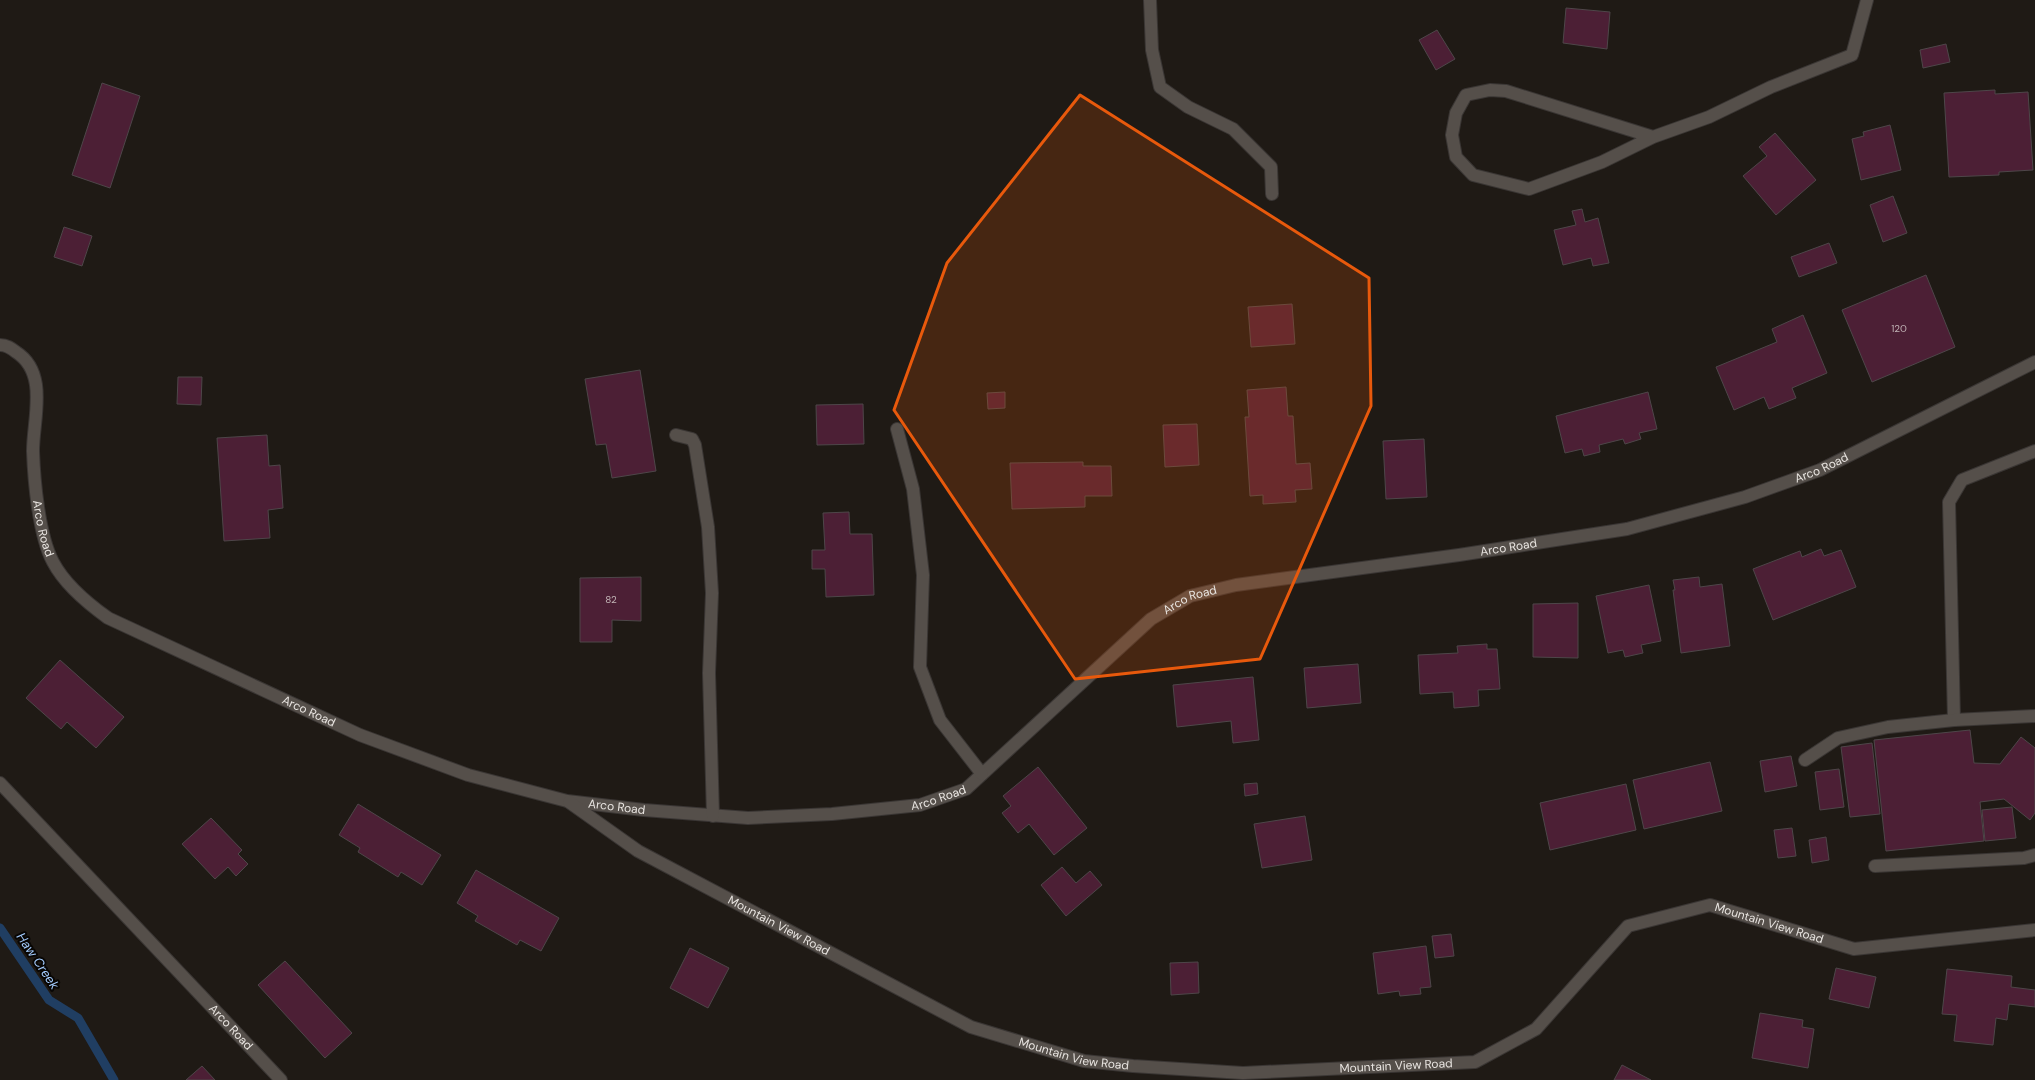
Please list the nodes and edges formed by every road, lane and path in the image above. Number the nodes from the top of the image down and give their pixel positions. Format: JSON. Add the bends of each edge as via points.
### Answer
{"nodes":[{"id":1,"x":1150,"y":0,"type":"edge"},
{"id":2,"x":1868,"y":0,"type":"edge"},
{"id":3,"x":1653,"y":136,"type":"junction"},
{"id":4,"x":1272,"y":194,"type":"dead end"},
{"id":5,"x":0,"y":344,"type":"edge"},
{"id":6,"x":2035,"y":362,"type":"edge"},
{"id":7,"x":897,"y":429,"type":"dead end"},
{"id":8,"x":676,"y":435,"type":"dead end"},
{"id":9,"x":2035,"y":451,"type":"edge"},
{"id":10,"x":2035,"y":716,"type":"edge"},
{"id":11,"x":1954,"y":720,"type":"junction"},
{"id":12,"x":1805,"y":760,"type":"dead end"},
{"id":13,"x":982,"y":774,"type":"junction"},
{"id":14,"x":0,"y":783,"type":"edge"},
{"id":15,"x":567,"y":801,"type":"junction"},
{"id":16,"x":713,"y":816,"type":"junction"},
{"id":17,"x":2035,"y":855,"type":"edge"},
{"id":18,"x":1875,"y":866,"type":"dead end"},
{"id":19,"x":2035,"y":930,"type":"edge"},
{"id":20,"x":281,"y":1080,"type":"edge"}],
"edges":[{"from":1,"to":4,"type":"street","via":[[1152,50],[1160,87],[1188,107],[1233,129],[1271,167]]},
{"from":2,"to":3,"type":"street","via":[[1852,55],[1771,87],[1709,117]]},
{"from":3,"to":3,"type":"street","via":[[1602,162],[1529,189],[1473,175],[1456,157],[1452,135],[1456,113],[1466,95],[1490,90],[1506,91]]},
{"from":5,"to":15,"type":"street","name":"Arco Road","via":[[7,345],[24,356],[38,390],[33,450],[44,540],[53,562],[72,588],[90,605],[108,618],[360,735],[468,775]]},
{"from":6,"to":13,"type":"street","name":"Arco Road","via":[[1820,470],[1745,497],[1627,529],[1236,585],[1190,596],[1151,619]]},
{"from":7,"to":13,"type":"street","via":[[913,489],[923,575],[920,667],[940,720]]},
{"from":8,"to":16,"type":"street","via":[[692,439],[695,445],[708,527],[712,592],[710,673]]},
{"from":9,"to":11,"type":"street","via":[[1962,480],[1949,502]]},
{"from":10,"to":11,"type":"street"},
{"from":11,"to":12,"type":"street","via":[[1888,727],[1838,738]]},
{"from":13,"to":16,"type":"street","name":"Arco Road","via":[[966,789],[920,805],[832,814],[748,818]]},
{"from":14,"to":20,"type":"street","name":"Arco Road"},
{"from":15,"to":16,"type":"street","name":"Arco Road"},
{"from":15,"to":19,"type":"street","name":"Mountain View Road","via":[[638,851],[972,1027],[1084,1061],[1133,1066],[1243,1073],[1475,1062],[1536,1028],[1628,926],[1710,905],[1854,949]]},
{"from":17,"to":18,"type":"street","via":[[2024,858]]}]}
